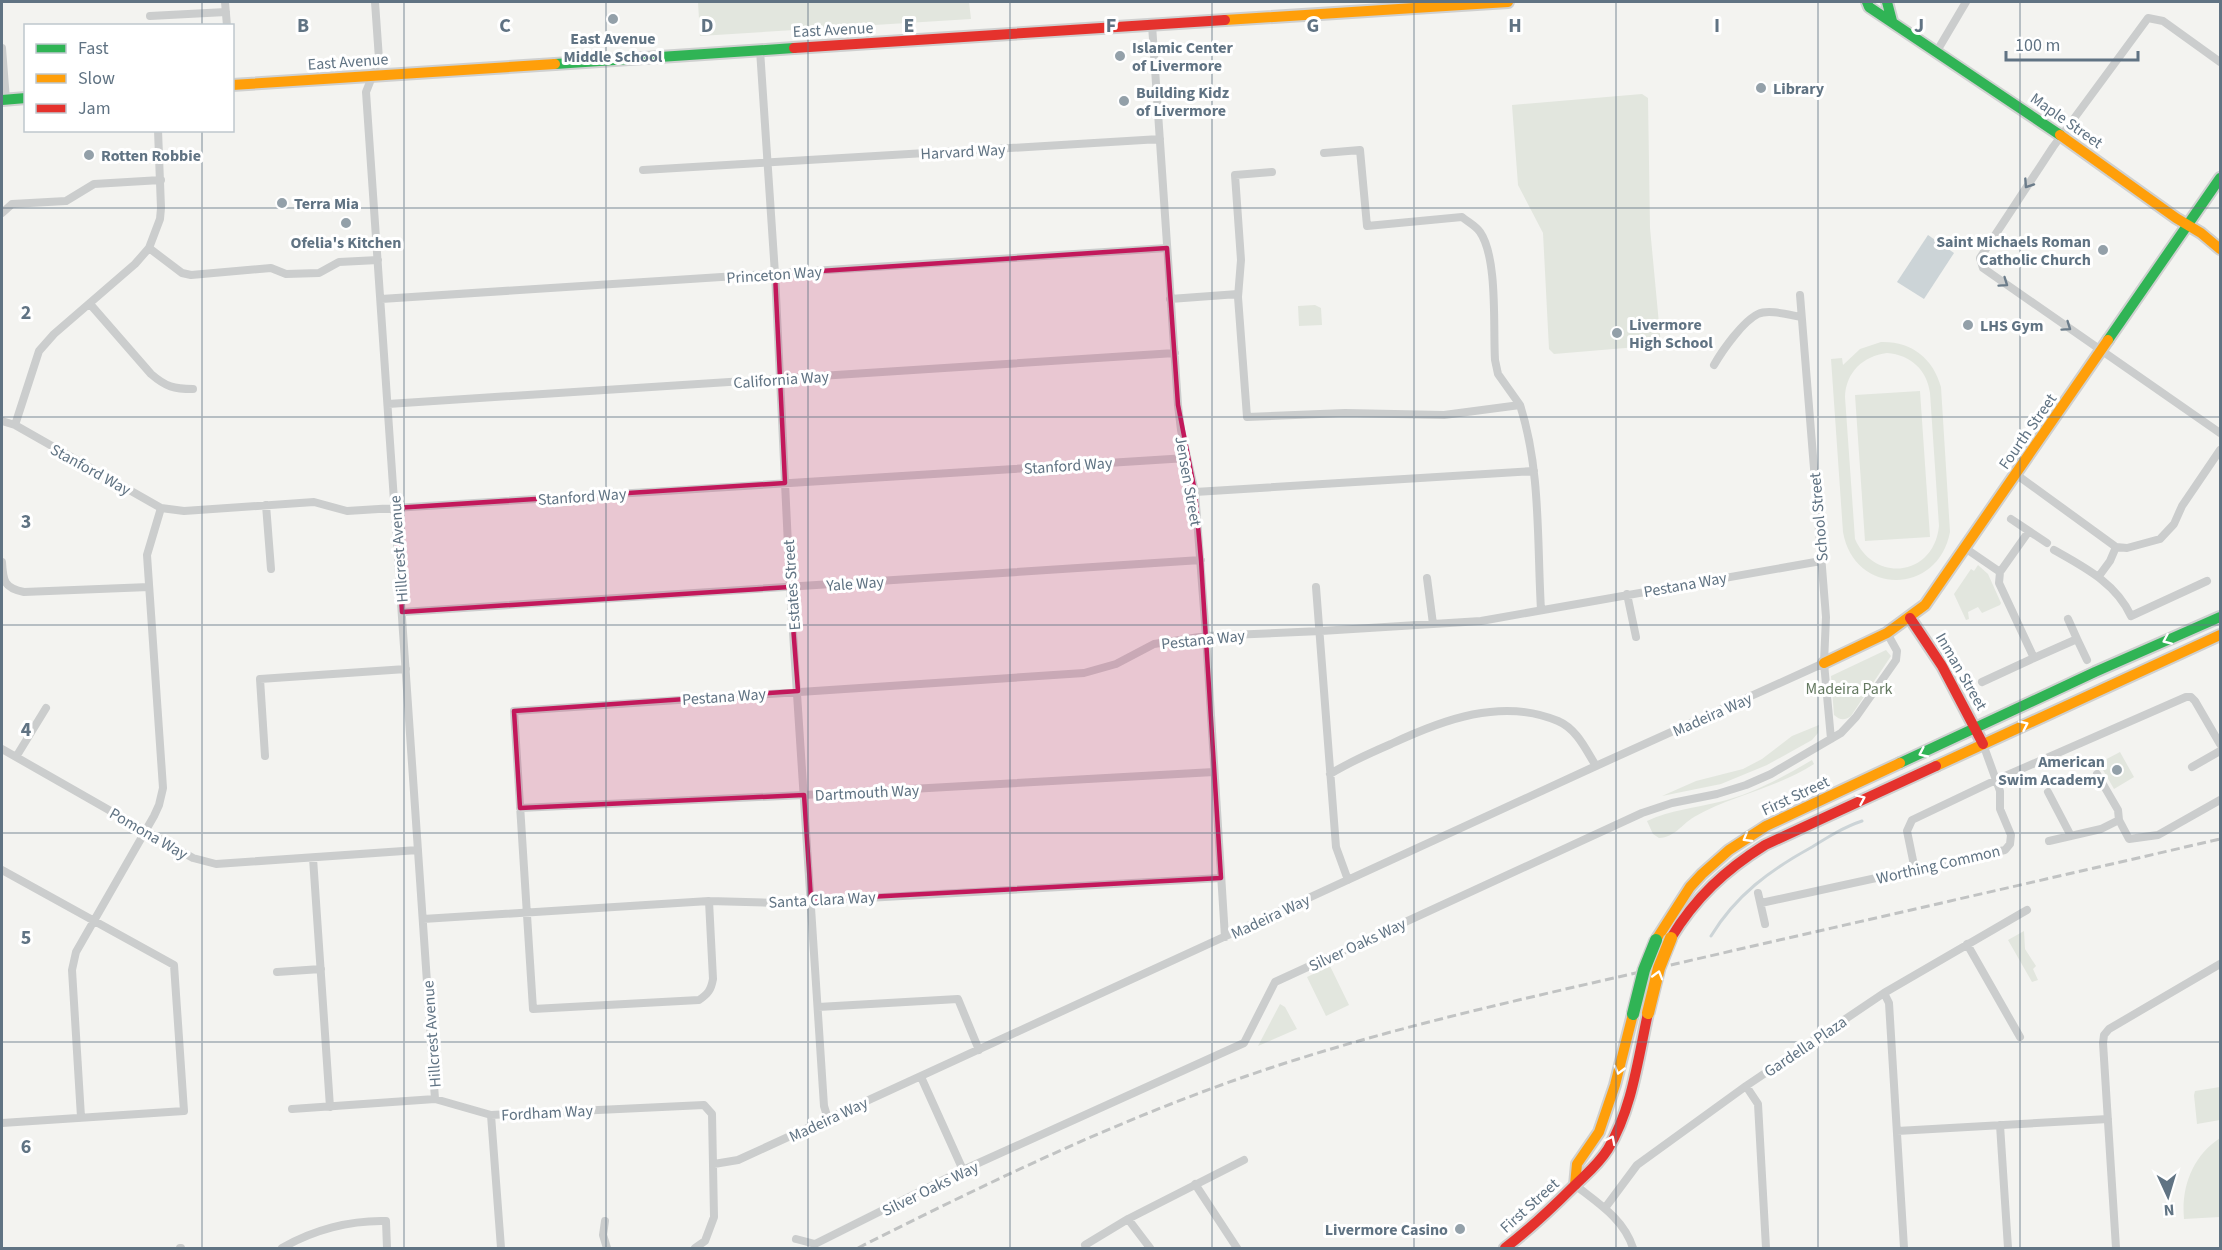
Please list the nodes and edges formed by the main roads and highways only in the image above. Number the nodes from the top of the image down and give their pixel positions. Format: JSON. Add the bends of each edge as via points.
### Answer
{"nodes":[{"id":1,"x":1508,"y":2,"type":"edge"},
{"id":2,"x":1868,"y":2,"type":"edge"},
{"id":3,"x":1887,"y":2,"type":"edge"},
{"id":4,"x":1377,"y":6,"type":"edge"},
{"id":5,"x":1893,"y":21,"type":"junction"},
{"id":6,"x":234,"y":85,"type":"edge"},
{"id":7,"x":24,"y":99,"type":"edge"},
{"id":8,"x":4,"y":100,"type":"edge"},
{"id":9,"x":2220,"y":178,"type":"edge"},
{"id":10,"x":2189,"y":225,"type":"junction"},
{"id":11,"x":2220,"y":249,"type":"edge"},
{"id":12,"x":2220,"y":617,"type":"edge"},
{"id":13,"x":1910,"y":618,"type":"junction"},
{"id":14,"x":2220,"y":635,"type":"edge"},
{"id":15,"x":1824,"y":663,"type":"road end"},
{"id":16,"x":1975,"y":727,"type":"junction"},
{"id":17,"x":1983,"y":744,"type":"junction"},
{"id":18,"x":1575,"y":1185,"type":"junction"},
{"id":19,"x":1505,"y":1248,"type":"edge"}],
"edges":[{"from":1,"to":4,"type":"main road","name":"East Avenue"},
{"from":2,"to":5,"type":"main road","name":"Maple Street","via":[[1869,7]]},
{"from":3,"to":5,"type":"main road"},
{"from":4,"to":6,"type":"main road","name":"East Avenue","via":[[1152,25]]},
{"from":5,"to":10,"type":"main road","name":"Maple Street"},
{"from":7,"to":8,"type":"main road"},
{"from":9,"to":10,"type":"main road","name":"Fourth Street"},
{"from":10,"to":11,"type":"main road","name":"Maple Street"},
{"from":10,"to":13,"type":"main road","name":"Fourth Street","via":[[1925,605]]},
{"from":12,"to":16,"type":"main road","name":"First Street","one_way":true},
{"from":13,"to":15,"type":"main road","name":"Fourth Street"},
{"from":13,"to":16,"type":"main road","name":"Inman Street"},
{"from":17,"to":14,"type":"main road","name":"First Street","one_way":true},
{"from":16,"to":17,"type":"main road","name":"Inman Street"},
{"from":16,"to":18,"type":"main road","name":"First Street","one_way":true,"bridge":true,"via":[[1766,826],[1734,845],[1689,886],[1656,940],[1644,970],[1615,1085],[1599,1132],[1577,1164]]},
{"from":18,"to":17,"type":"main road","name":"First Street","one_way":true,"bridge":true,"via":[[1597,1167],[1613,1138],[1628,1098],[1659,968],[1683,916],[1698,897],[1721,875],[1765,845]]},
{"from":18,"to":19,"type":"main road","name":"First Street","via":[[1528,1232]]}]}
